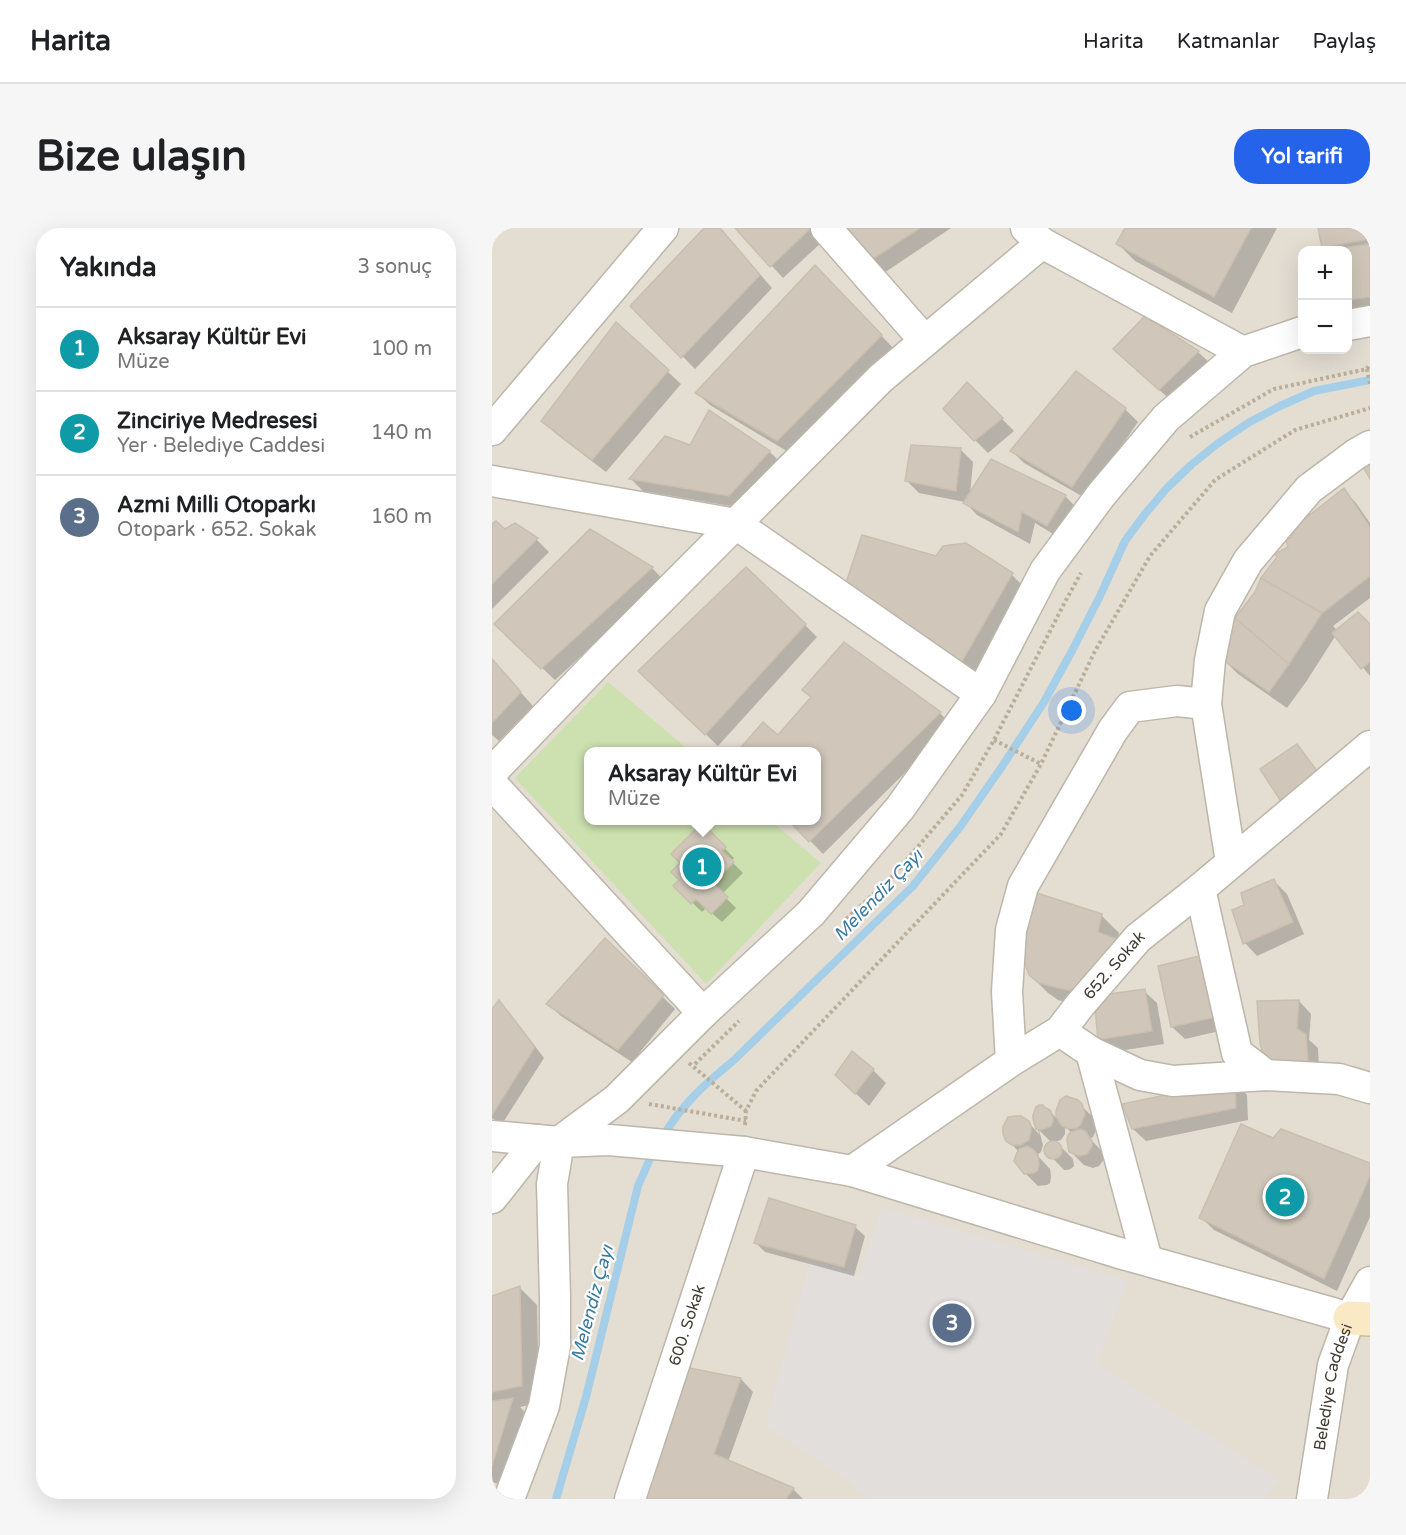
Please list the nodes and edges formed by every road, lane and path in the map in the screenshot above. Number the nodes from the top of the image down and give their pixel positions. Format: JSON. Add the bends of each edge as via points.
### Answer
{"nodes":[{"id":1,"x":663,"y":228,"type":"edge"},
{"id":2,"x":826,"y":228,"type":"edge"},
{"id":3,"x":1034,"y":235,"type":"edge"},
{"id":4,"x":1370,"y":321,"type":"edge"},
{"id":5,"x":1352,"y":324,"type":"edge"},
{"id":6,"x":1298,"y":333,"type":"edge"},
{"id":7,"x":925,"y":341,"type":"junction"},
{"id":8,"x":1243,"y":352,"type":"junction"},
{"id":9,"x":1370,"y":364,"type":"edge"},
{"id":10,"x":1370,"y":385,"type":"edge"},
{"id":11,"x":502,"y":397,"type":"edge"},
{"id":12,"x":1370,"y":408,"type":"edge"},
{"id":13,"x":492,"y":430,"type":"edge"},
{"id":14,"x":1370,"y":446,"type":"edge"},
{"id":15,"x":492,"y":481,"type":"edge"},
{"id":16,"x":736,"y":524,"type":"junction"},
{"id":17,"x":981,"y":694,"type":"junction"},
{"id":18,"x":1206,"y":704,"type":"junction"},
{"id":19,"x":994,"y":740,"type":"dead end"},
{"id":20,"x":1370,"y":747,"type":"edge"},
{"id":21,"x":1041,"y":764,"type":"junction"},
{"id":22,"x":492,"y":772,"type":"edge"},
{"id":23,"x":492,"y":784,"type":"edge"},
{"id":24,"x":1231,"y":862,"type":"junction"},
{"id":25,"x":1200,"y":889,"type":"junction"},
{"id":26,"x":703,"y":1013,"type":"junction"},
{"id":27,"x":1060,"y":1031,"type":"junction"},
{"id":28,"x":1091,"y":1052,"type":"junction"},
{"id":29,"x":1011,"y":1061,"type":"junction"},
{"id":30,"x":693,"y":1066,"type":"dead end"},
{"id":31,"x":1266,"y":1075,"type":"junction"},
{"id":32,"x":1370,"y":1088,"type":"edge"},
{"id":33,"x":617,"y":1099,"type":"junction"},
{"id":34,"x":746,"y":1121,"type":"dead end"},
{"id":35,"x":492,"y":1136,"type":"edge"},
{"id":36,"x":548,"y":1141,"type":"junction"},
{"id":37,"x":744,"y":1152,"type":"junction"},
{"id":38,"x":852,"y":1171,"type":"junction"},
{"id":39,"x":492,"y":1198,"type":"edge"},
{"id":40,"x":1147,"y":1260,"type":"junction"},
{"id":41,"x":1370,"y":1282,"type":"edge"},
{"id":42,"x":1360,"y":1318,"type":"edge"},
{"id":43,"x":509,"y":1499,"type":"edge"},
{"id":44,"x":630,"y":1499,"type":"edge"},
{"id":45,"x":1312,"y":1499,"type":"edge"}],
"edges":[{"from":1,"to":11,"type":"street"},
{"from":2,"to":7,"type":"street"},
{"from":3,"to":7,"type":"street"},
{"from":3,"to":8,"type":"street"},
{"from":4,"to":5,"type":"street"},
{"from":6,"to":8,"type":"street"},
{"from":7,"to":16,"type":"street","via":[[880,378]]},
{"from":8,"to":17,"type":"street","via":[[1166,418],[1101,495],[1045,571]]},
{"from":9,"to":10,"type":"path"},
{"from":11,"to":13,"type":"street"},
{"from":12,"to":21,"type":"path","via":[[1295,430],[1215,480],[1150,556],[1095,651]]},
{"from":14,"to":18,"type":"street","via":[[1309,489],[1248,561],[1220,611],[1209,660]]},
{"from":15,"to":16,"type":"street"},
{"from":16,"to":17,"type":"street"},
{"from":16,"to":22,"type":"street"},
{"from":17,"to":26,"type":"street","via":[[900,808],[811,913]]},
{"from":18,"to":24,"type":"street"},
{"from":18,"to":29,"type":"street","via":[[1177,701],[1130,707],[1023,886],[1011,930],[1007,993]]},
{"from":19,"to":21,"type":"path"},
{"from":20,"to":24,"type":"street","name":"652. Sokak"},
{"from":21,"to":30,"type":"path","via":[[1001,834],[756,1090],[746,1111]]},
{"from":23,"to":26,"type":"street"},
{"from":24,"to":25,"type":"street","name":"652. Sokak"},
{"from":25,"to":27,"type":"street","name":"652. Sokak","via":[[1138,938]]},
{"from":25,"to":31,"type":"street","via":[[1237,1053]]},
{"from":26,"to":33,"type":"street"},
{"from":27,"to":28,"type":"street"},
{"from":27,"to":29,"type":"street","name":"652. Sokak"},
{"from":28,"to":31,"type":"street","via":[[1140,1075],[1173,1081]]},
{"from":28,"to":40,"type":"street"},
{"from":29,"to":38,"type":"street","name":"652. Sokak"},
{"from":31,"to":32,"type":"street","via":[[1339,1079]]},
{"from":33,"to":34,"type":"path"},
{"from":33,"to":36,"type":"street"},
{"from":35,"to":36,"type":"street"},
{"from":36,"to":37,"type":"street","via":[[609,1140]]},
{"from":36,"to":39,"type":"street"},
{"from":36,"to":43,"type":"street","via":[[555,1346],[544,1406]]},
{"from":37,"to":38,"type":"street"},
{"from":37,"to":44,"type":"street","name":"600. Sokak"},
{"from":38,"to":40,"type":"street"},
{"from":40,"to":42,"type":"street"},
{"from":41,"to":42,"type":"street","name":"Belediye Caddesi"},
{"from":42,"to":45,"type":"street","name":"Belediye Caddesi","via":[[1333,1365]]}]}
